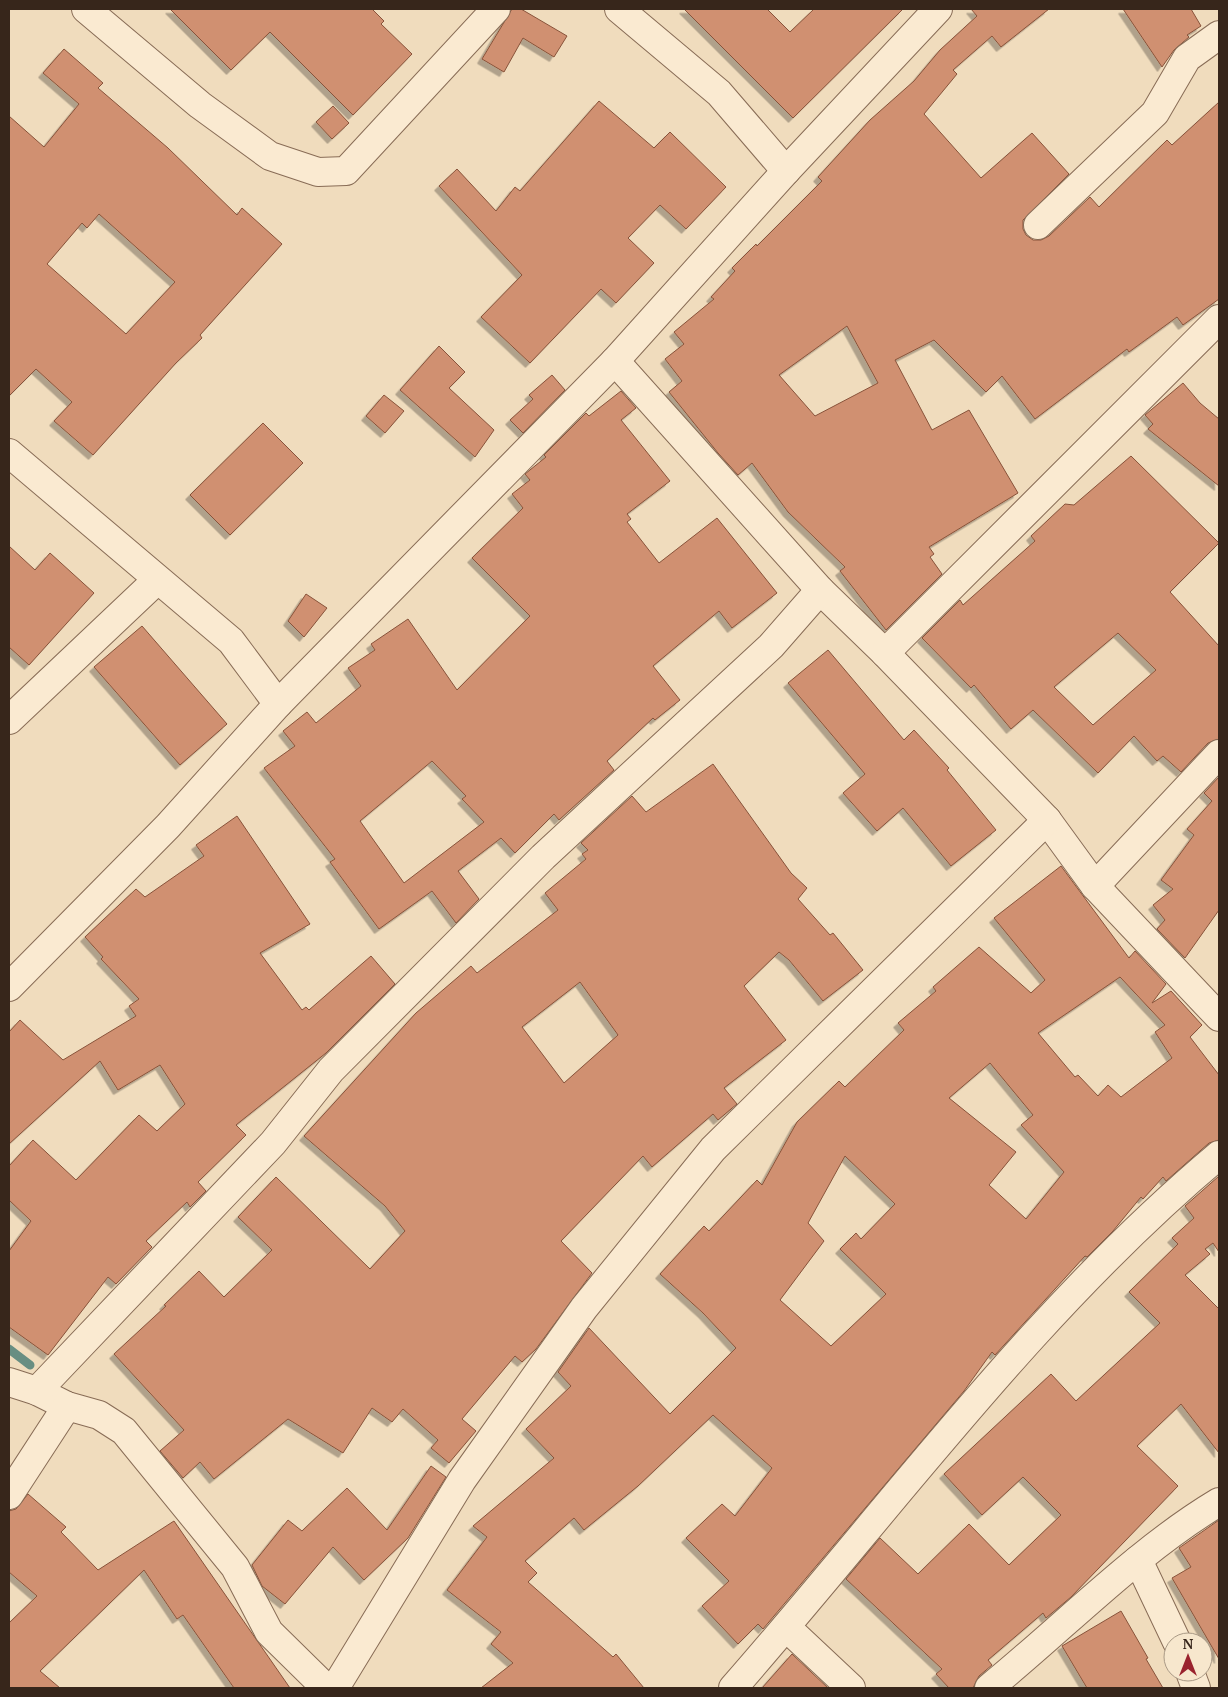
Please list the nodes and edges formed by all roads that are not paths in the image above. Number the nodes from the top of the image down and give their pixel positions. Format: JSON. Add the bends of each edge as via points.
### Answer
{"nodes":[{"id":1,"x":86,"y":9,"type":"edge"},
{"id":2,"x":496,"y":9,"type":"edge"},
{"id":3,"x":619,"y":9,"type":"edge"},
{"id":4,"x":938,"y":9,"type":"edge"},
{"id":5,"x":1219,"y":35,"type":"edge"},
{"id":6,"x":786,"y":171,"type":"junction"},
{"id":7,"x":1038,"y":225,"type":"dead end"},
{"id":8,"x":1219,"y":319,"type":"edge"},
{"id":9,"x":615,"y":361,"type":"junction"},
{"id":10,"x":9,"y":453,"type":"edge"},
{"id":11,"x":157,"y":580,"type":"junction"},
{"id":12,"x":820,"y":590,"type":"junction"},
{"id":13,"x":885,"y":653,"type":"junction"},
{"id":14,"x":278,"y":704,"type":"junction"},
{"id":15,"x":9,"y":720,"type":"edge"},
{"id":16,"x":1219,"y":754,"type":"edge"},
{"id":17,"x":1047,"y":820,"type":"junction"},
{"id":18,"x":1094,"y":886,"type":"junction"},
{"id":19,"x":9,"y":987,"type":"edge"},
{"id":20,"x":1219,"y":1017,"type":"edge"},
{"id":21,"x":1219,"y":1155,"type":"edge"},
{"id":22,"x":9,"y":1382,"type":"edge"},
{"id":23,"x":37,"y":1391,"type":"junction"},
{"id":24,"x":67,"y":1406,"type":"junction"},
{"id":25,"x":9,"y":1494,"type":"edge"},
{"id":26,"x":1219,"y":1502,"type":"edge"},
{"id":27,"x":1138,"y":1560,"type":"junction"},
{"id":28,"x":786,"y":1627,"type":"junction"},
{"id":29,"x":1172,"y":1632,"type":"edge"},
{"id":30,"x":326,"y":1688,"type":"edge"},
{"id":31,"x":335,"y":1688,"type":"edge"},
{"id":32,"x":733,"y":1688,"type":"edge"},
{"id":33,"x":851,"y":1688,"type":"edge"},
{"id":34,"x":989,"y":1688,"type":"edge"}],
"edges":[{"from":1,"to":2,"type":"street","via":[[200,105],[270,156],[318,172],[346,171]]},
{"from":3,"to":6,"type":"street","via":[[719,93]]},
{"from":4,"to":6,"type":"street"},
{"from":5,"to":7,"type":"street","via":[[1187,58],[1155,113]]},
{"from":6,"to":9,"type":"street"},
{"from":8,"to":13,"type":"street"},
{"from":9,"to":12,"type":"street"},
{"from":9,"to":14,"type":"street"},
{"from":10,"to":11,"type":"street"},
{"from":11,"to":14,"type":"street","via":[[231,641]]},
{"from":11,"to":15,"type":"street"},
{"from":12,"to":13,"type":"street"},
{"from":12,"to":23,"type":"street","via":[[771,646],[543,856],[331,1070],[273,1143]]},
{"from":13,"to":17,"type":"street"},
{"from":14,"to":19,"type":"street","via":[[168,826]]},
{"from":16,"to":18,"type":"street"},
{"from":17,"to":18,"type":"street"},
{"from":17,"to":31,"type":"street","via":[[713,1148],[584,1308],[462,1480]]},
{"from":18,"to":20,"type":"street"},
{"from":21,"to":28,"type":"street","via":[[1096,1267],[990,1385]]},
{"from":22,"to":23,"type":"street"},
{"from":23,"to":24,"type":"street"},
{"from":24,"to":25,"type":"street"},
{"from":24,"to":30,"type":"street","via":[[99,1415],[124,1431],[235,1567],[269,1632]]},
{"from":26,"to":27,"type":"street","via":[[1189,1520]]},
{"from":27,"to":29,"type":"street"},
{"from":27,"to":34,"type":"street"},
{"from":28,"to":32,"type":"street"},
{"from":28,"to":33,"type":"street"}]}
